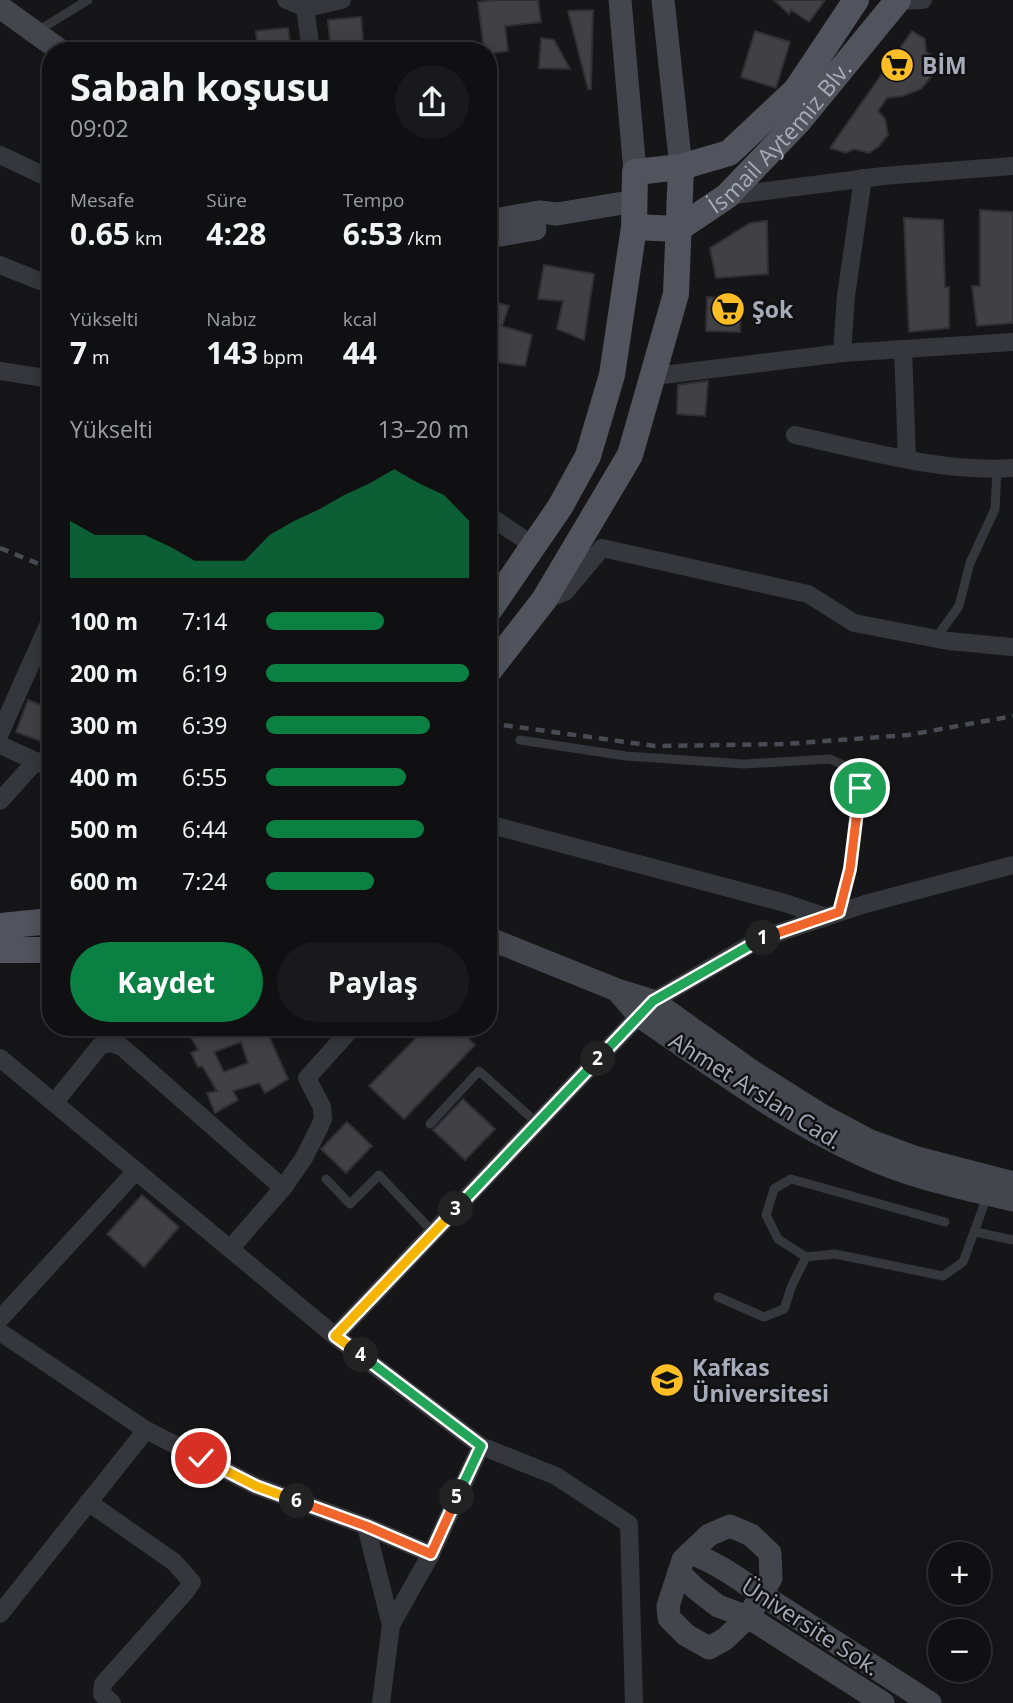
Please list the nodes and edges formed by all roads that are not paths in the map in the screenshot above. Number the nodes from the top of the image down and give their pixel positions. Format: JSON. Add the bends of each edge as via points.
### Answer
{"nodes":[{"id":1,"x":88,"y":0,"type":"edge"},
{"id":2,"x":286,"y":0,"type":"edge"},
{"id":3,"x":342,"y":0,"type":"edge"},
{"id":4,"x":620,"y":0,"type":"edge"},
{"id":5,"x":663,"y":0,"type":"edge"},
{"id":6,"x":856,"y":0,"type":"edge"},
{"id":7,"x":906,"y":0,"type":"edge"},
{"id":8,"x":305,"y":4,"type":"edge"},
{"id":9,"x":0,"y":7,"type":"edge"},
{"id":10,"x":0,"y":27,"type":"edge"},
{"id":11,"x":35,"y":32,"type":"junction"},
{"id":12,"x":49,"y":42,"type":"edge"},
{"id":13,"x":310,"y":42,"type":"edge"},
{"id":14,"x":42,"y":57,"type":"edge"},
{"id":15,"x":0,"y":155,"type":"edge"},
{"id":16,"x":1013,"y":166,"type":"edge"},
{"id":17,"x":681,"y":167,"type":"junction"},
{"id":18,"x":635,"y":172,"type":"junction"},
{"id":19,"x":42,"y":175,"type":"edge"},
{"id":20,"x":863,"y":178,"type":"junction"},
{"id":21,"x":727,"y":196,"type":"junction"},
{"id":22,"x":557,"y":214,"type":"junction"},
{"id":23,"x":635,"y":214,"type":"junction"},
{"id":24,"x":497,"y":219,"type":"edge"},
{"id":25,"x":678,"y":229,"type":"junction"},
{"id":26,"x":497,"y":235,"type":"edge"},
{"id":27,"x":0,"y":265,"type":"edge"},
{"id":28,"x":42,"y":281,"type":"edge"},
{"id":29,"x":1013,"y":342,"type":"edge"},
{"id":30,"x":902,"y":349,"type":"junction"},
{"id":31,"x":842,"y":353,"type":"junction"},
{"id":32,"x":0,"y":371,"type":"edge"},
{"id":33,"x":654,"y":376,"type":"junction"},
{"id":34,"x":42,"y":378,"type":"edge"},
{"id":35,"x":795,"y":435,"type":"dead end"},
{"id":36,"x":907,"y":458,"type":"junction"},
{"id":37,"x":1005,"y":468,"type":"edge"},
{"id":38,"x":497,"y":521,"type":"edge"},
{"id":39,"x":534,"y":546,"type":"junction"},
{"id":40,"x":497,"y":599,"type":"edge"},
{"id":41,"x":544,"y":600,"type":"junction"},
{"id":42,"x":936,"y":638,"type":"junction"},
{"id":43,"x":42,"y":639,"type":"edge"},
{"id":44,"x":1013,"y":647,"type":"edge"},
{"id":45,"x":497,"y":660,"type":"edge"},
{"id":46,"x":0,"y":733,"type":"edge"},
{"id":47,"x":520,"y":740,"type":"dead end"},
{"id":48,"x":0,"y":745,"type":"edge"},
{"id":49,"x":42,"y":765,"type":"edge"},
{"id":50,"x":42,"y":766,"type":"edge"},
{"id":51,"x":0,"y":801,"type":"edge"},
{"id":52,"x":497,"y":826,"type":"edge"},
{"id":53,"x":1013,"y":864,"type":"edge"},
{"id":54,"x":832,"y":915,"type":"junction"},
{"id":55,"x":42,"y":922,"type":"edge"},
{"id":56,"x":0,"y":926,"type":"edge"},
{"id":57,"x":497,"y":943,"type":"edge"},
{"id":58,"x":0,"y":950,"type":"edge"},
{"id":59,"x":42,"y":950,"type":"edge"},
{"id":60,"x":646,"y":1008,"type":"junction"},
{"id":61,"x":345,"y":1036,"type":"edge"},
{"id":62,"x":0,"y":1058,"type":"edge"},
{"id":63,"x":54,"y":1103,"type":"junction"},
{"id":64,"x":537,"y":1123,"type":"junction"},
{"id":65,"x":430,"y":1124,"type":"dead end"},
{"id":66,"x":136,"y":1171,"type":"junction"},
{"id":67,"x":326,"y":1179,"type":"dead end"},
{"id":68,"x":1013,"y":1183,"type":"edge"},
{"id":69,"x":283,"y":1188,"type":"junction"},
{"id":70,"x":988,"y":1194,"type":"junction"},
{"id":71,"x":1013,"y":1200,"type":"edge"},
{"id":72,"x":945,"y":1222,"type":"dead end"},
{"id":73,"x":433,"y":1232,"type":"junction"},
{"id":74,"x":976,"y":1232,"type":"junction"},
{"id":75,"x":1013,"y":1240,"type":"edge"},
{"id":76,"x":230,"y":1249,"type":"junction"},
{"id":77,"x":806,"y":1257,"type":"junction"},
{"id":78,"x":718,"y":1297,"type":"dead end"},
{"id":79,"x":0,"y":1319,"type":"edge"},
{"id":80,"x":0,"y":1332,"type":"edge"},
{"id":81,"x":335,"y":1336,"type":"junction"},
{"id":82,"x":146,"y":1430,"type":"junction"},
{"id":83,"x":481,"y":1446,"type":"junction"},
{"id":84,"x":88,"y":1502,"type":"junction"},
{"id":85,"x":366,"y":1526,"type":"junction"},
{"id":86,"x":691,"y":1553,"type":"junction"},
{"id":87,"x":431,"y":1554,"type":"junction"},
{"id":88,"x":679,"y":1573,"type":"junction"},
{"id":89,"x":761,"y":1594,"type":"junction"},
{"id":90,"x":0,"y":1614,"type":"edge"},
{"id":91,"x":748,"y":1617,"type":"junction"},
{"id":92,"x":391,"y":1625,"type":"junction"},
{"id":93,"x":112,"y":1703,"type":"edge"},
{"id":94,"x":381,"y":1703,"type":"edge"},
{"id":95,"x":634,"y":1703,"type":"edge"},
{"id":96,"x":883,"y":1703,"type":"edge"},
{"id":97,"x":930,"y":1703,"type":"edge"}],
"edges":[{"from":1,"to":11,"type":"lane"},
{"from":2,"to":8,"type":"street"},
{"from":3,"to":8,"type":"street"},
{"from":4,"to":18,"type":"street"},
{"from":5,"to":17,"type":"street"},
{"from":6,"to":17,"type":"main road","name":"İsmail Aytemiz Blv.","via":[[796,90],[729,153]]},
{"from":7,"to":21,"type":"main road","name":"İsmail Aytemiz Blv."},
{"from":8,"to":13,"type":"street"},
{"from":9,"to":11,"type":"street"},
{"from":10,"to":14,"type":"street"},
{"from":11,"to":12,"type":"street"},
{"from":15,"to":19,"type":"street"},
{"from":16,"to":20,"type":"street"},
{"from":17,"to":18,"type":"main road","name":"İsmail Aytemiz Blv."},
{"from":17,"to":25,"type":"main road"},
{"from":18,"to":23,"type":"main road"},
{"from":20,"to":21,"type":"street"},
{"from":20,"to":31,"type":"street"},
{"from":21,"to":25,"type":"main road","name":"İsmail Aytemiz Blv."},
{"from":22,"to":23,"type":"street"},
{"from":22,"to":24,"type":"street","via":[[539,212]]},
{"from":22,"to":26,"type":"street","via":[[545,226]]},
{"from":23,"to":25,"type":"main road"},
{"from":23,"to":39,"type":"main road","via":[[612,375],[588,456]]},
{"from":25,"to":33,"type":"main road","via":[[677,294]]},
{"from":27,"to":28,"type":"street"},
{"from":29,"to":30,"type":"street"},
{"from":30,"to":31,"type":"street"},
{"from":30,"to":36,"type":"street"},
{"from":31,"to":33,"type":"street"},
{"from":32,"to":34,"type":"street"},
{"from":33,"to":41,"type":"main road","via":[[630,455]]},
{"from":35,"to":36,"type":"street"},
{"from":36,"to":37,"type":"street"},
{"from":37,"to":42,"type":"lane","via":[[959,606]]},
{"from":38,"to":39,"type":"street"},
{"from":39,"to":40,"type":"main road"},
{"from":41,"to":42,"type":"street","via":[[565,592],[602,548],[808,594],[854,623]]},
{"from":41,"to":45,"type":"main road"},
{"from":42,"to":44,"type":"street"},
{"from":43,"to":46,"type":"street"},
{"from":47,"to":54,"type":"lane","via":[[626,756],[744,764],[830,759],[852,769],[860,788],[850,869]]},
{"from":48,"to":49,"type":"street"},
{"from":50,"to":51,"type":"street"},
{"from":52,"to":54,"type":"street"},
{"from":53,"to":54,"type":"street"},
{"from":54,"to":60,"type":"street","via":[[760,939]]},
{"from":55,"to":56,"type":"main road"},
{"from":57,"to":60,"type":"street","name":"Ahmet Arslan Cad.","via":[[617,990]]},
{"from":58,"to":59,"type":"main road"},
{"from":60,"to":64,"type":"street"},
{"from":60,"to":68,"type":"street","name":"Ahmet Arslan Cad.","via":[[868,1140]]},
{"from":60,"to":70,"type":"street","name":"Ahmet Arslan Cad.","via":[[791,1116],[861,1155]]},
{"from":61,"to":69,"type":"street","via":[[307,1078],[323,1119]]},
{"from":62,"to":63,"type":"street"},
{"from":63,"to":66,"type":"street"},
{"from":63,"to":69,"type":"street","via":[[100,1046],[122,1047]]},
{"from":64,"to":65,"type":"lane","via":[[479,1071]]},
{"from":64,"to":73,"type":"street"},
{"from":66,"to":76,"type":"street"},
{"from":66,"to":79,"type":"street"},
{"from":67,"to":73,"type":"lane","via":[[350,1204],[379,1175]]},
{"from":69,"to":76,"type":"street"},
{"from":70,"to":71,"type":"street","name":"Ahmet Arslan Cad."},
{"from":70,"to":74,"type":"lane"},
{"from":72,"to":77,"type":"lane","via":[[791,1179],[774,1189],[766,1215],[778,1239]]},
{"from":73,"to":81,"type":"street"},
{"from":74,"to":75,"type":"lane"},
{"from":74,"to":77,"type":"lane","via":[[963,1262],[943,1276],[835,1254]]},
{"from":76,"to":81,"type":"street"},
{"from":77,"to":78,"type":"lane","via":[[784,1309],[764,1317]]},
{"from":80,"to":82,"type":"street"},
{"from":81,"to":83,"type":"street"},
{"from":82,"to":84,"type":"street"},
{"from":82,"to":85,"type":"street","via":[[256,1486]]},
{"from":83,"to":87,"type":"street"},
{"from":83,"to":95,"type":"street","via":[[556,1476],[629,1524]]},
{"from":84,"to":90,"type":"street"},
{"from":84,"to":93,"type":"street","via":[[174,1562],[192,1581],[103,1684],[102,1694]]},
{"from":85,"to":87,"type":"street"},
{"from":85,"to":92,"type":"street"},
{"from":86,"to":88,"type":"street"},
{"from":86,"to":89,"type":"street","name":"Üniversite Sok.","via":[[710,1560]]},
{"from":86,"to":89,"type":"street","via":[[709,1535],[730,1526],[751,1535],[770,1553],[771,1578]]},
{"from":87,"to":92,"type":"street"},
{"from":88,"to":91,"type":"street","name":"Üniversite Sok.","via":[[718,1605]]},
{"from":88,"to":91,"type":"street","via":[[668,1606],[669,1618],[686,1635],[709,1648]]},
{"from":89,"to":91,"type":"street"},
{"from":89,"to":97,"type":"street","name":"Üniversite Sok."},
{"from":91,"to":96,"type":"street","name":"Üniversite Sok."},
{"from":92,"to":94,"type":"street"}]}
